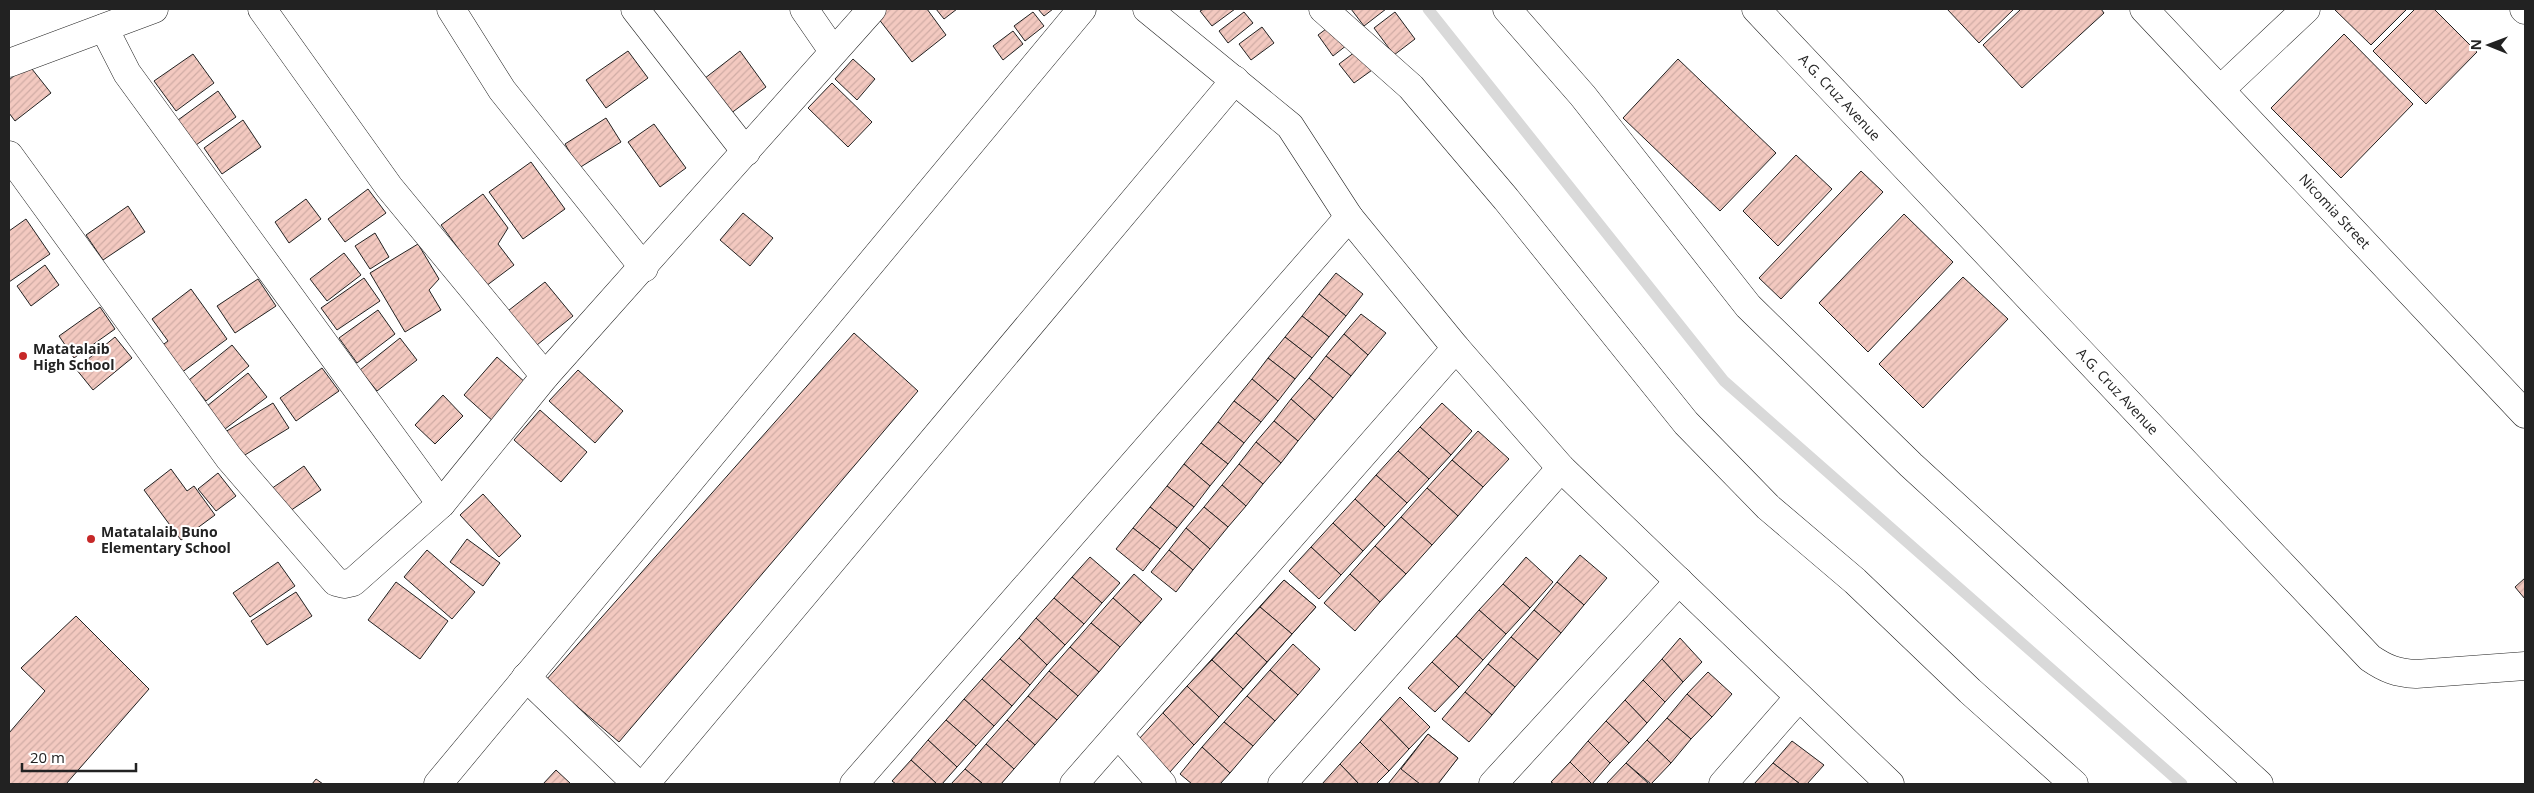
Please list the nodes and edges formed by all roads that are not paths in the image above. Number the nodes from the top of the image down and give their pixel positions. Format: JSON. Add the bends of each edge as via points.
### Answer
{"nodes":[{"id":1,"x":154,"y":9,"type":"edge"},
{"id":2,"x":262,"y":9,"type":"edge"},
{"id":3,"x":452,"y":9,"type":"edge"},
{"id":4,"x":634,"y":9,"type":"edge"},
{"id":5,"x":804,"y":9,"type":"edge"},
{"id":6,"x":872,"y":9,"type":"edge"},
{"id":7,"x":1082,"y":9,"type":"edge"},
{"id":8,"x":1147,"y":9,"type":"edge"},
{"id":9,"x":1323,"y":9,"type":"edge"},
{"id":10,"x":1508,"y":9,"type":"edge"},
{"id":11,"x":1756,"y":9,"type":"edge"},
{"id":12,"x":2144,"y":9,"type":"edge"},
{"id":13,"x":2306,"y":9,"type":"edge"},
{"id":14,"x":104,"y":28,"type":"junction"},
{"id":15,"x":834,"y":51,"type":"junction"},
{"id":16,"x":9,"y":63,"type":"edge"},
{"id":17,"x":1236,"y":80,"type":"junction"},
{"id":18,"x":2221,"y":89,"type":"junction"},
{"id":19,"x":746,"y":152,"type":"junction"},
{"id":20,"x":9,"y":155,"type":"edge"},
{"id":21,"x":1349,"y":217,"type":"junction"},
{"id":22,"x":644,"y":268,"type":"junction"},
{"id":23,"x":1456,"y":348,"type":"junction"},
{"id":24,"x":546,"y":376,"type":"junction"},
{"id":25,"x":2525,"y":414,"type":"edge"},
{"id":26,"x":1561,"y":468,"type":"junction"},
{"id":27,"x":441,"y":504,"type":"junction"},
{"id":28,"x":1679,"y":581,"type":"junction"},
{"id":29,"x":2525,"y":666,"type":"edge"},
{"id":30,"x":526,"y":677,"type":"junction"},
{"id":31,"x":1799,"y":697,"type":"junction"},
{"id":32,"x":1118,"y":734,"type":"junction"},
{"id":33,"x":438,"y":784,"type":"edge"},
{"id":34,"x":637,"y":784,"type":"edge"},
{"id":35,"x":645,"y":784,"type":"edge"},
{"id":36,"x":854,"y":784,"type":"edge"},
{"id":37,"x":1074,"y":784,"type":"edge"},
{"id":38,"x":1162,"y":784,"type":"edge"},
{"id":39,"x":1282,"y":784,"type":"edge"},
{"id":40,"x":1492,"y":784,"type":"edge"},
{"id":41,"x":1723,"y":784,"type":"edge"},
{"id":42,"x":1890,"y":784,"type":"edge"},
{"id":43,"x":2074,"y":784,"type":"edge"},
{"id":44,"x":2259,"y":784,"type":"edge"}],
"edges":[{"from":1,"to":14,"type":"street"},
{"from":2,"to":24,"type":"street","via":[[388,187]]},
{"from":3,"to":22,"type":"street","via":[[502,90]]},
{"from":4,"to":19,"type":"street"},
{"from":5,"to":15,"type":"street"},
{"from":6,"to":15,"type":"street"},
{"from":7,"to":30,"type":"street"},
{"from":8,"to":17,"type":"street"},
{"from":9,"to":43,"type":"street","via":[[1411,87],[1693,430],[1768,507],[1855,581]]},
{"from":10,"to":44,"type":"street","via":[[1583,96],[1748,306],[1910,465]]},
{"from":11,"to":29,"type":"street","name":"A.G. Cruz Avenue","via":[[2370,658],[2386,669],[2416,674]]},
{"from":12,"to":18,"type":"street","name":"Nicomia Street"},
{"from":13,"to":18,"type":"street"},
{"from":14,"to":16,"type":"street"},
{"from":14,"to":27,"type":"street","via":[[127,73]]},
{"from":15,"to":19,"type":"street"},
{"from":17,"to":21,"type":"street","via":[[1290,126]]},
{"from":17,"to":35,"type":"street"},
{"from":18,"to":25,"type":"street","name":"Nicomia Street"},
{"from":19,"to":22,"type":"street"},
{"from":20,"to":27,"type":"street","via":[[229,458],[336,582],[353,582]]},
{"from":21,"to":23,"type":"street"},
{"from":21,"to":36,"type":"street"},
{"from":22,"to":24,"type":"street"},
{"from":23,"to":26,"type":"street"},
{"from":23,"to":32,"type":"street"},
{"from":24,"to":27,"type":"street"},
{"from":26,"to":28,"type":"street"},
{"from":26,"to":39,"type":"street"},
{"from":28,"to":31,"type":"street"},
{"from":28,"to":40,"type":"street"},
{"from":30,"to":33,"type":"street"},
{"from":30,"to":34,"type":"street"},
{"from":31,"to":41,"type":"street"},
{"from":31,"to":42,"type":"street"},
{"from":32,"to":37,"type":"street"},
{"from":32,"to":38,"type":"street"}]}
